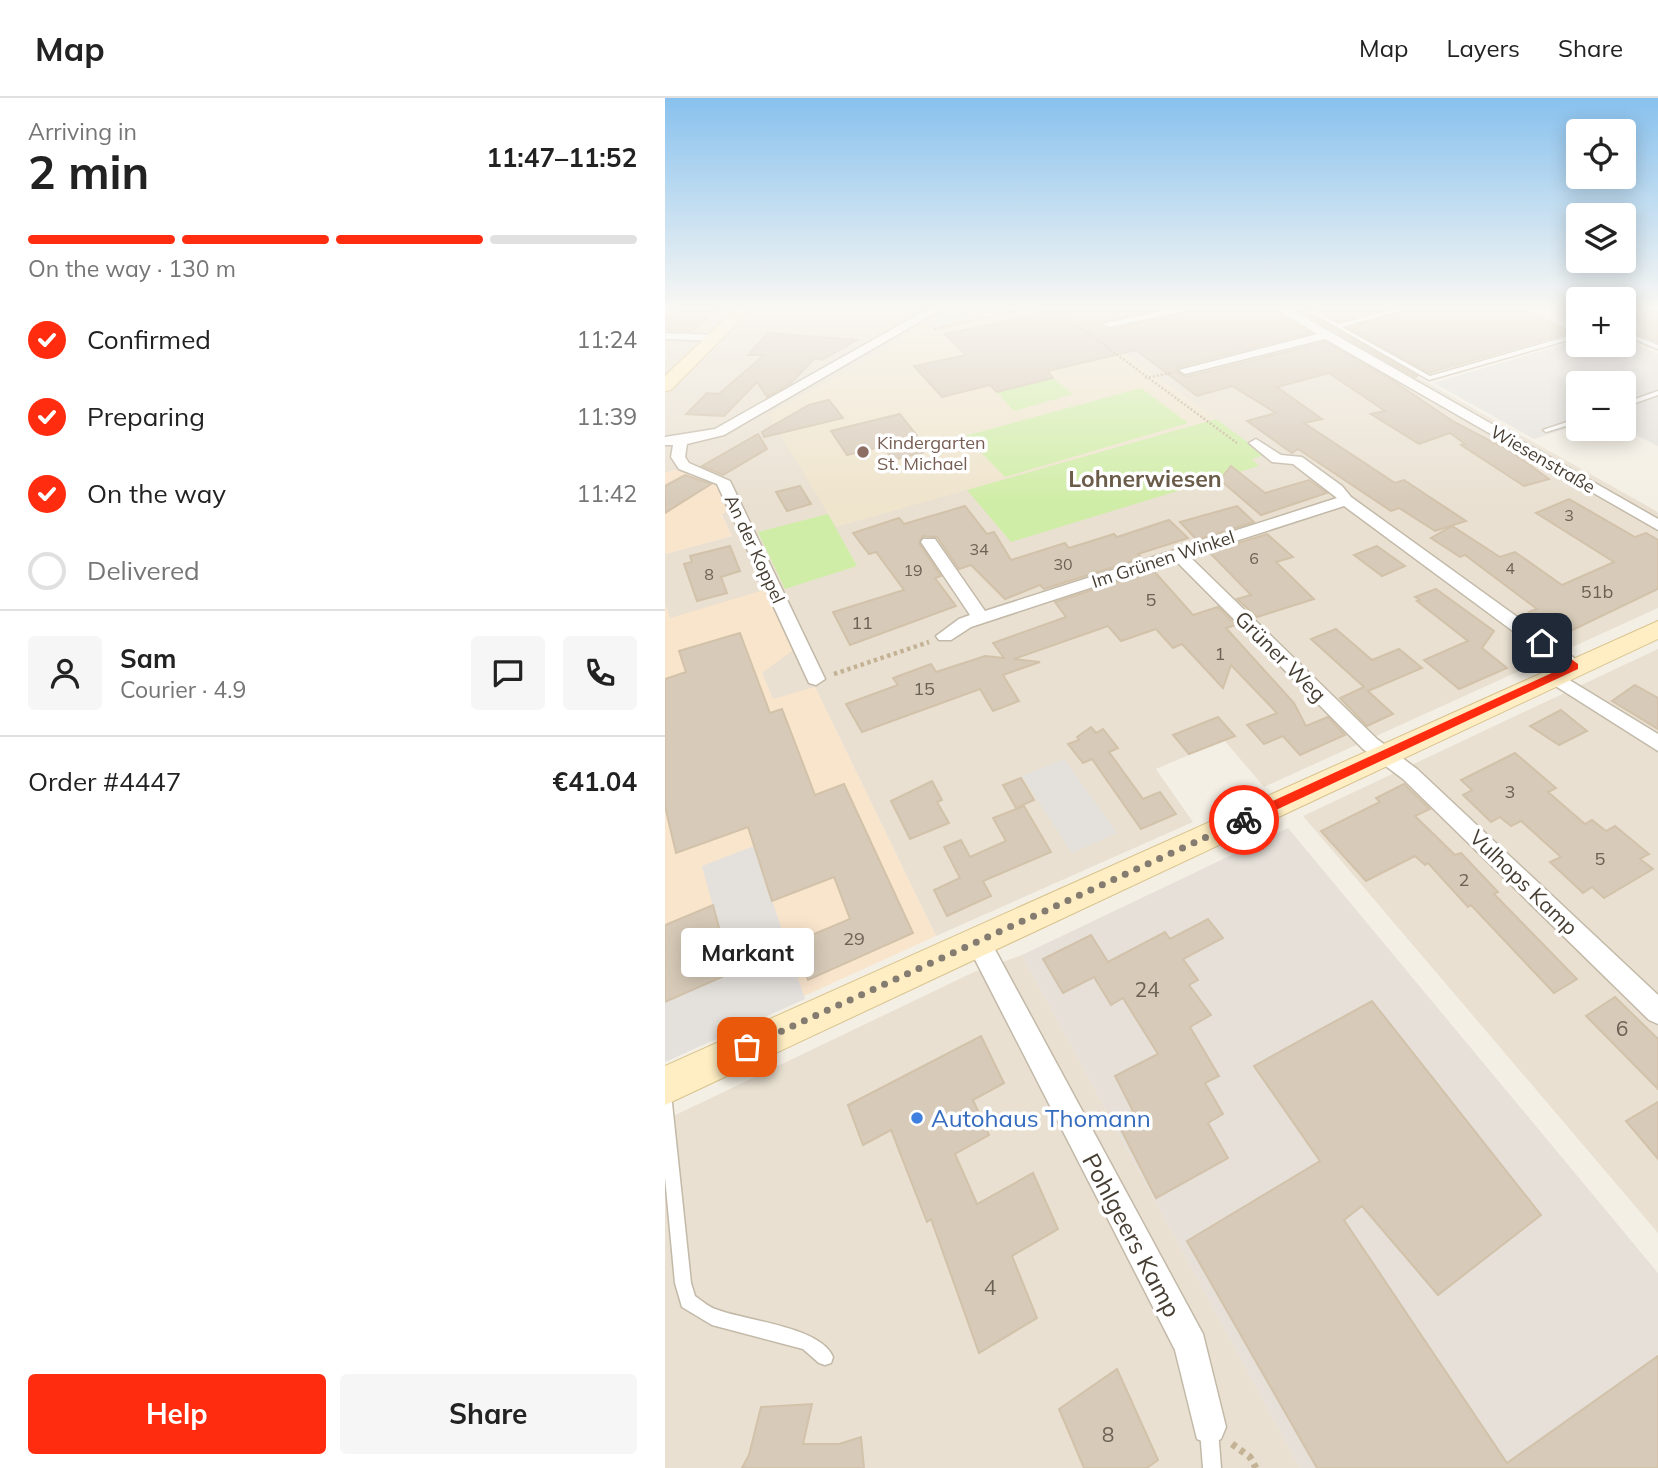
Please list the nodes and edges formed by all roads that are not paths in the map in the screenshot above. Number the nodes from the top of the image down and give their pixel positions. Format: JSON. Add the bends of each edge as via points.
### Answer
{"nodes":[{"id":1,"x":678,"y":374,"type":"edge"},
{"id":2,"x":822,"y":374,"type":"edge"},
{"id":3,"x":1394,"y":374,"type":"edge"},
{"id":4,"x":1422,"y":374,"type":"edge"},
{"id":5,"x":1443,"y":374,"type":"edge"},
{"id":6,"x":665,"y":386,"type":"edge"},
{"id":7,"x":1658,"y":393,"type":"edge"},
{"id":8,"x":1636,"y":401,"type":"edge"},
{"id":9,"x":1566,"y":424,"type":"edge"},
{"id":10,"x":1546,"y":430,"type":"dead end"},
{"id":11,"x":672,"y":441,"type":"edge"},
{"id":12,"x":1256,"y":443,"type":"road end"},
{"id":13,"x":1346,"y":500,"type":"junction"},
{"id":14,"x":1658,"y":525,"type":"edge"},
{"id":15,"x":929,"y":542,"type":"dead end"},
{"id":16,"x":1178,"y":554,"type":"junction"},
{"id":17,"x":981,"y":618,"type":"junction"},
{"id":18,"x":1658,"y":629,"type":"edge"},
{"id":19,"x":945,"y":636,"type":"dead end"},
{"id":20,"x":1564,"y":672,"type":"junction"},
{"id":21,"x":817,"y":679,"type":"road end"},
{"id":22,"x":1658,"y":744,"type":"edge"},
{"id":23,"x":1386,"y":756,"type":"junction"},
{"id":24,"x":977,"y":940,"type":"junction"},
{"id":25,"x":1658,"y":1012,"type":"edge"},
{"id":26,"x":665,"y":1086,"type":"edge"},
{"id":27,"x":665,"y":1103,"type":"edge"},
{"id":28,"x":825,"y":1357,"type":"dead end"},
{"id":29,"x":1209,"y":1427,"type":"joint"},
{"id":30,"x":1212,"y":1468,"type":"edge"}],
"edges":[{"from":1,"to":6,"type":"main road"},
{"from":2,"to":11,"type":"street","via":[[719,432]]},
{"from":3,"to":14,"type":"street","name":"Wiesenstraße"},
{"from":4,"to":5,"type":"lane","via":[[1429,378]]},
{"from":7,"to":8,"type":"lane"},
{"from":9,"to":10,"type":"lane"},
{"from":11,"to":21,"type":"street","name":"An der Koppel","via":[[684,466],[723,481]]},
{"from":12,"to":13,"type":"street","via":[[1276,459],[1297,460]]},
{"from":13,"to":16,"type":"street","name":"Im Grünen Winkel"},
{"from":13,"to":20,"type":"street"},
{"from":15,"to":17,"type":"street"},
{"from":16,"to":17,"type":"street","name":"Im Grünen Winkel"},
{"from":16,"to":23,"type":"street","name":"Grüner Weg"},
{"from":17,"to":19,"type":"street","name":"Im Grünen Winkel"},
{"from":18,"to":20,"type":"main road"},
{"from":20,"to":22,"type":"street"},
{"from":20,"to":23,"type":"main road"},
{"from":23,"to":24,"type":"main road"},
{"from":23,"to":25,"type":"street","name":"Vulhops Kamp","via":[[1411,774]]},
{"from":24,"to":26,"type":"main road"},
{"from":24,"to":29,"type":"street","name":"Pohlgeers Kamp","via":[[1191,1346]]},
{"from":27,"to":28,"type":"lane","via":[[688,1301],[712,1317],[807,1342]]},
{"from":29,"to":30,"type":"lane"}]}
